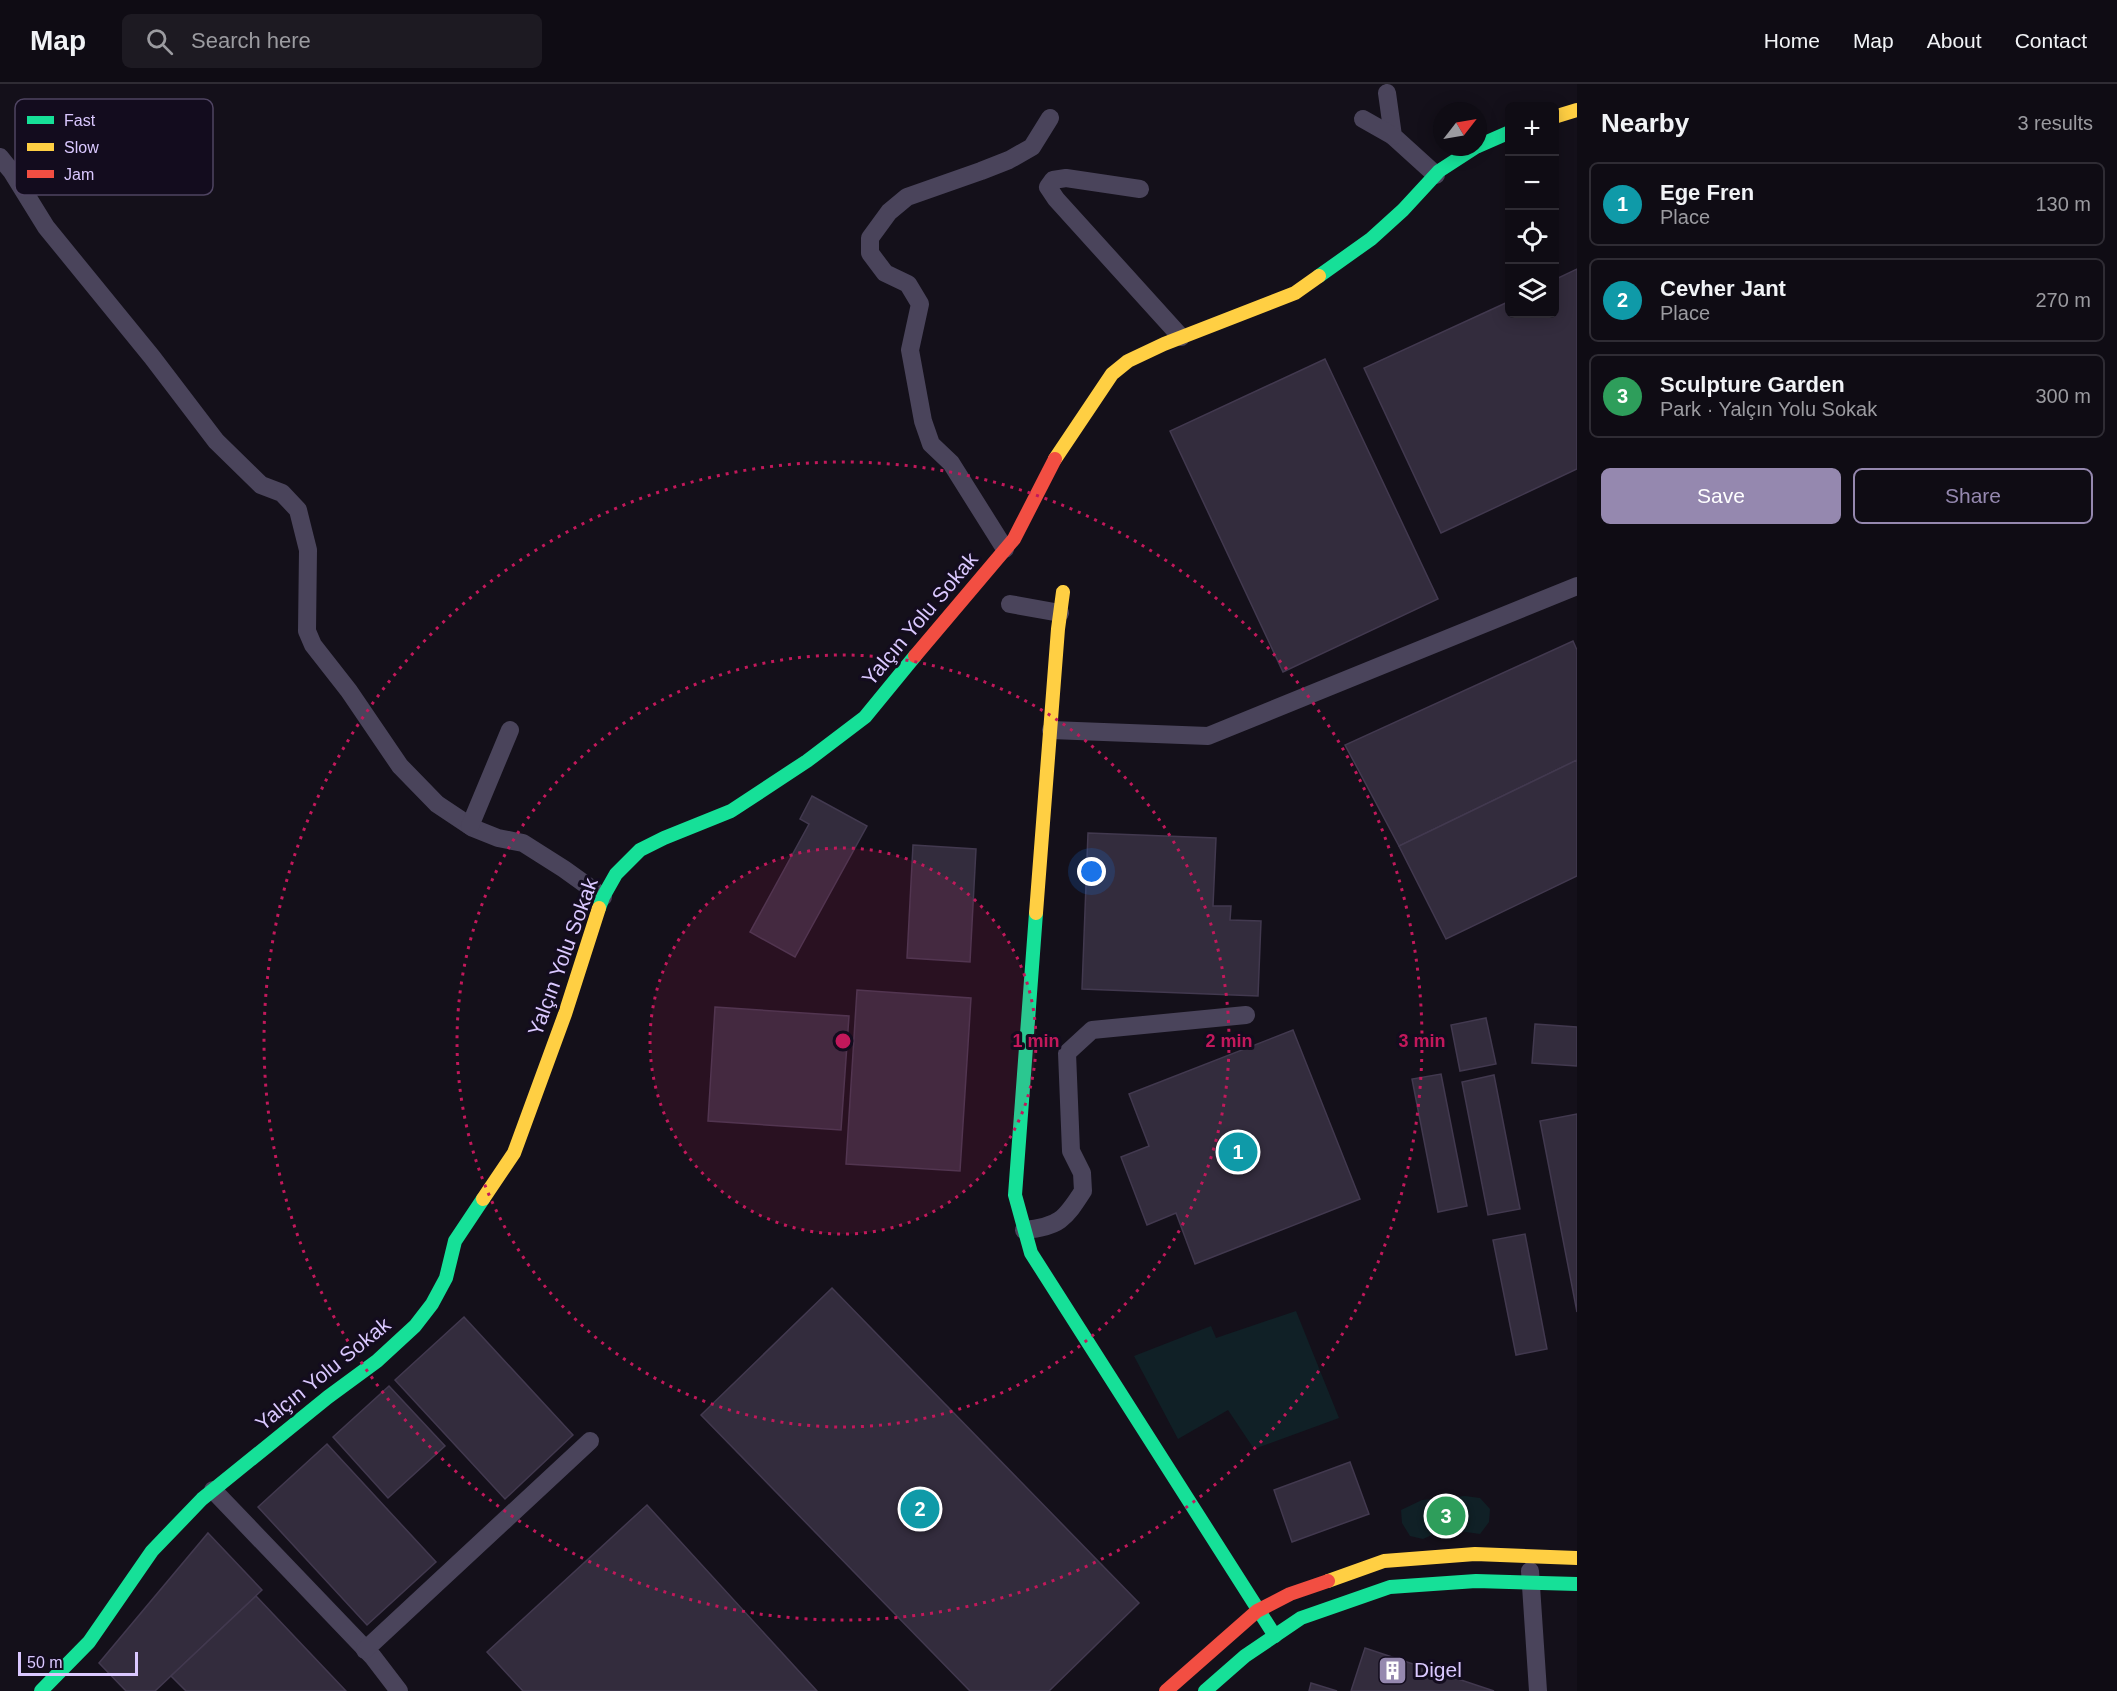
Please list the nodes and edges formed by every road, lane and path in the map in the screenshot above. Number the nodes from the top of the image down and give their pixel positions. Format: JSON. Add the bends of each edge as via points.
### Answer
{"nodes":[{"id":1,"x":1387,"y":93,"type":"dead end"},
{"id":2,"x":1577,"y":110,"type":"edge"},
{"id":3,"x":1559,"y":115,"type":"edge"},
{"id":4,"x":1050,"y":118,"type":"dead end"},
{"id":5,"x":1363,"y":119,"type":"dead end"},
{"id":6,"x":1505,"y":134,"type":"edge"},
{"id":7,"x":1393,"y":136,"type":"junction"},
{"id":8,"x":1487,"y":142,"type":"edge"},
{"id":9,"x":1463,"y":156,"type":"edge"},
{"id":10,"x":0,"y":157,"type":"edge"},
{"id":11,"x":1436,"y":175,"type":"junction"},
{"id":12,"x":15,"y":177,"type":"edge"},
{"id":13,"x":1140,"y":189,"type":"dead end"},
{"id":14,"x":26,"y":195,"type":"edge"},
{"id":15,"x":1181,"y":337,"type":"junction"},
{"id":16,"x":1005,"y":549,"type":"junction"},
{"id":17,"x":1577,"y":586,"type":"edge"},
{"id":18,"x":1064,"y":592,"type":"dead end"},
{"id":19,"x":1010,"y":604,"type":"dead end"},
{"id":20,"x":1060,"y":613,"type":"junction"},
{"id":21,"x":510,"y":730,"type":"dead end"},
{"id":22,"x":1051,"y":730,"type":"junction"},
{"id":23,"x":470,"y":826,"type":"junction"},
{"id":24,"x":603,"y":897,"type":"junction"},
{"id":25,"x":1246,"y":1015,"type":"dead end"},
{"id":26,"x":1024,"y":1230,"type":"junction"},
{"id":27,"x":590,"y":1441,"type":"dead end"},
{"id":28,"x":213,"y":1490,"type":"junction"},
{"id":29,"x":1529,"y":1557,"type":"junction"},
{"id":30,"x":1577,"y":1558,"type":"edge"},
{"id":31,"x":1531,"y":1583,"type":"junction"},
{"id":32,"x":1577,"y":1584,"type":"edge"},
{"id":33,"x":1257,"y":1611,"type":"junction"},
{"id":34,"x":1275,"y":1636,"type":"junction"},
{"id":35,"x":365,"y":1650,"type":"junction"},
{"id":36,"x":41,"y":1691,"type":"edge"},
{"id":37,"x":399,"y":1691,"type":"edge"},
{"id":38,"x":1166,"y":1691,"type":"edge"},
{"id":39,"x":1205,"y":1691,"type":"edge"},
{"id":40,"x":1538,"y":1691,"type":"edge"}],
"edges":[{"from":1,"to":7,"type":"street"},
{"from":2,"to":3,"type":"street"},
{"from":4,"to":16,"type":"street","via":[[1032,147],[1009,160],[907,197],[889,212],[870,238],[870,253],[885,273],[908,284],[920,304],[910,350],[923,421],[932,444],[951,463]]},
{"from":5,"to":7,"type":"street"},
{"from":6,"to":8,"type":"street","name":"Yalçın Yolu Sokak"},
{"from":7,"to":11,"type":"street"},
{"from":9,"to":11,"type":"street","name":"Yalçın Yolu Sokak"},
{"from":10,"to":12,"type":"street"},
{"from":11,"to":15,"type":"street","name":"Yalçın Yolu Sokak","via":[[1371,239],[1295,293]]},
{"from":13,"to":15,"type":"street","via":[[1066,178],[1053,180],[1048,187]]},
{"from":14,"to":23,"type":"street","via":[[46,227],[216,441],[261,485],[282,492],[298,510],[308,550],[308,631],[313,645],[400,766],[437,804]]},
{"from":15,"to":16,"type":"street","name":"Yalçın Yolu Sokak","via":[[1128,360],[1112,374],[1054,461]]},
{"from":16,"to":24,"type":"street","name":"Yalçın Yolu Sokak","via":[[866,717],[731,811],[640,850],[616,874]]},
{"from":17,"to":22,"type":"street","via":[[1208,736]]},
{"from":18,"to":20,"type":"street"},
{"from":19,"to":20,"type":"street"},
{"from":20,"to":22,"type":"street"},
{"from":21,"to":23,"type":"street"},
{"from":22,"to":26,"type":"street","via":[[1015,1195]]},
{"from":23,"to":24,"type":"street","via":[[522,843]]},
{"from":24,"to":28,"type":"street","name":"Yalçın Yolu Sokak","via":[[514,1153],[455,1241],[446,1278],[432,1304],[415,1326],[377,1361]]},
{"from":25,"to":26,"type":"street","via":[[1092,1030],[1067,1053],[1071,1151],[1082,1173],[1083,1191],[1062,1220],[1046,1228]]},
{"from":26,"to":33,"type":"street","via":[[1031,1253]]},
{"from":27,"to":35,"type":"street"},
{"from":28,"to":35,"type":"street"},
{"from":28,"to":36,"type":"street","name":"Yalçın Yolu Sokak","via":[[152,1551],[89,1641]]},
{"from":29,"to":30,"type":"street"},
{"from":29,"to":31,"type":"street"},
{"from":29,"to":33,"type":"street","via":[[1475,1554],[1384,1561],[1290,1594]]},
{"from":31,"to":32,"type":"street"},
{"from":31,"to":34,"type":"street","via":[[1476,1581],[1390,1587],[1302,1618]]},
{"from":31,"to":40,"type":"street"},
{"from":33,"to":34,"type":"street"},
{"from":33,"to":38,"type":"street"},
{"from":34,"to":39,"type":"street"},
{"from":35,"to":37,"type":"street"}]}
